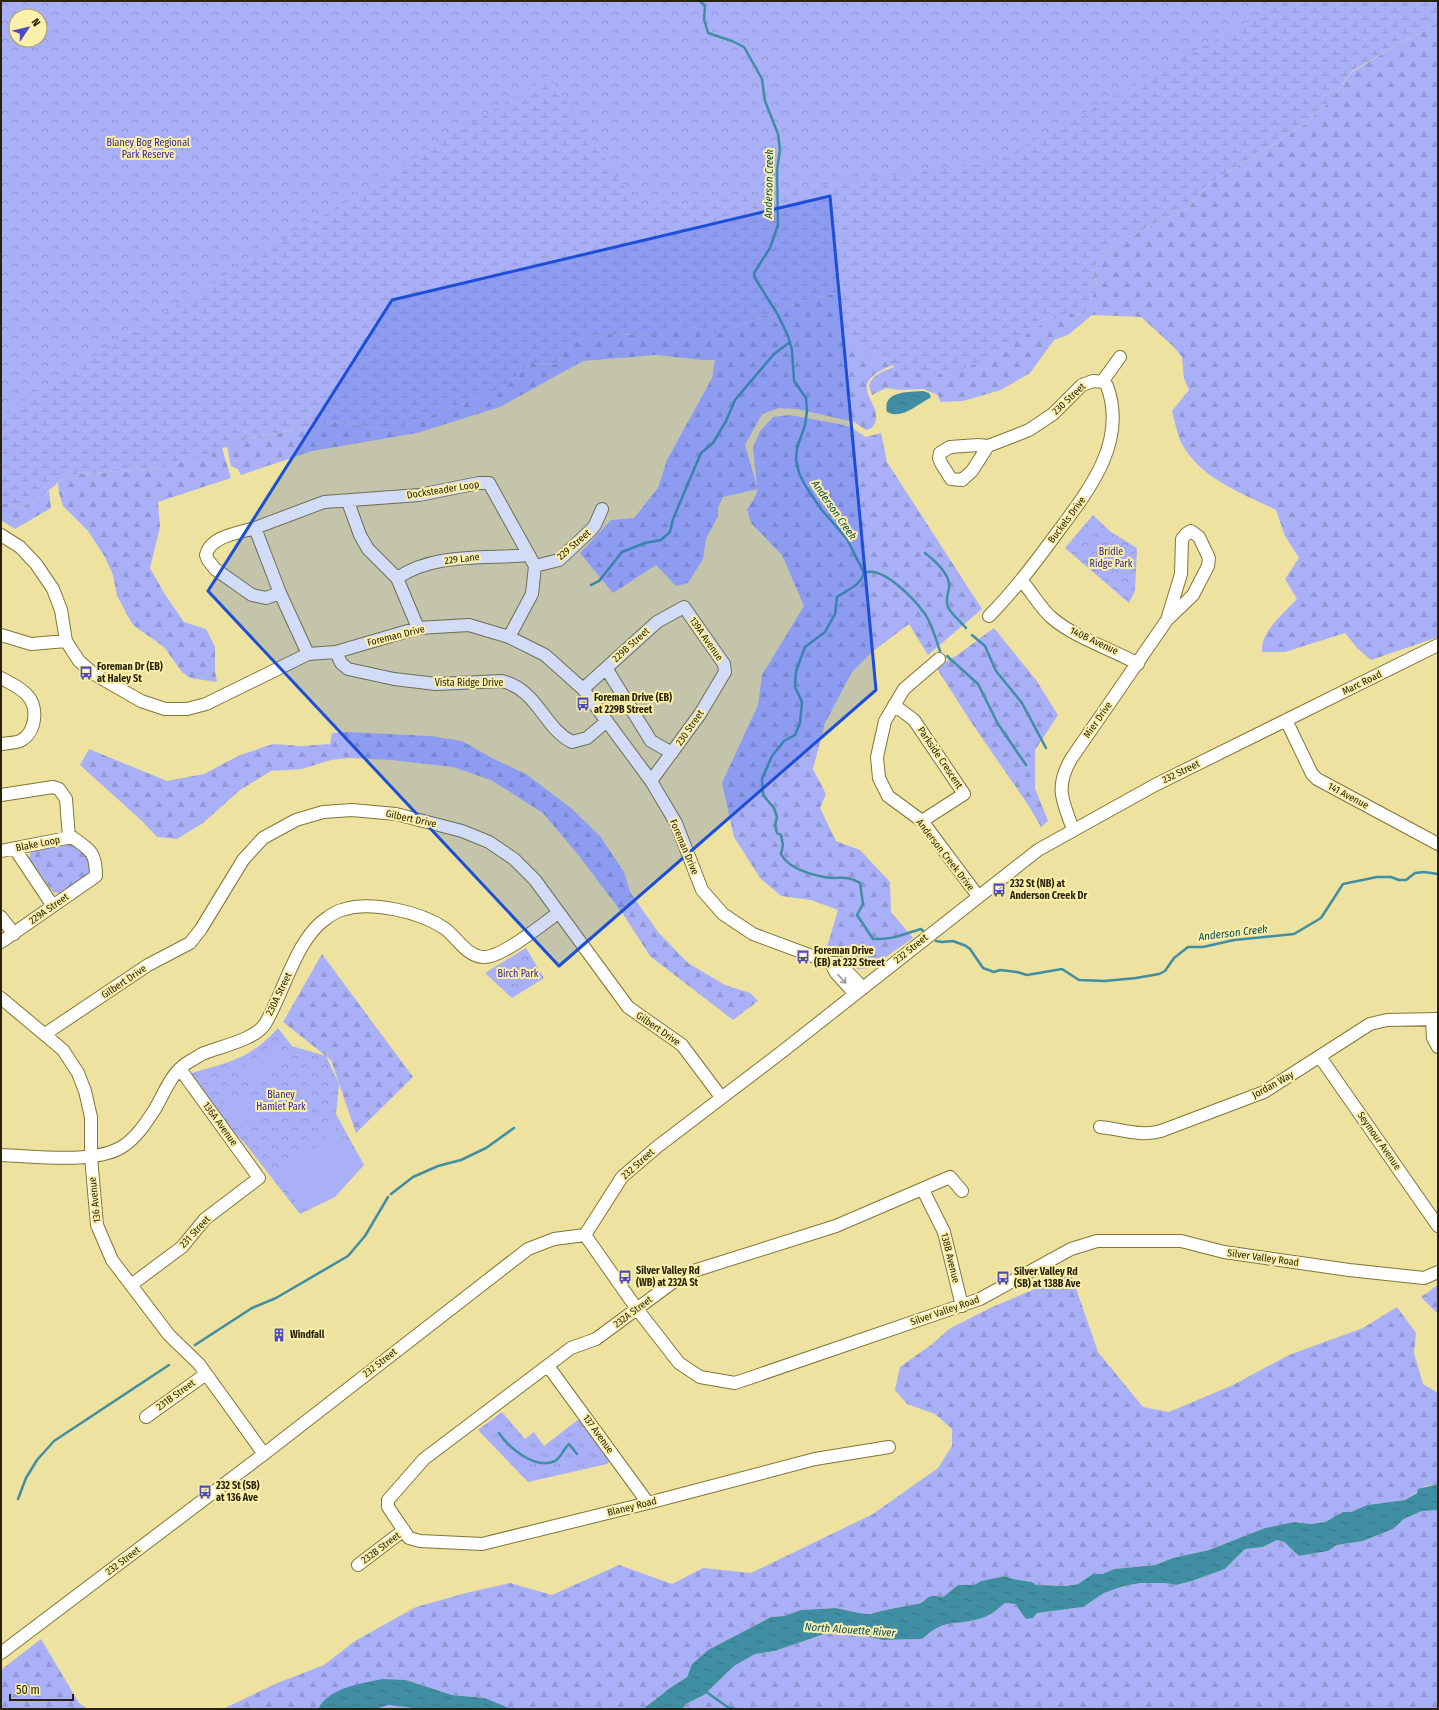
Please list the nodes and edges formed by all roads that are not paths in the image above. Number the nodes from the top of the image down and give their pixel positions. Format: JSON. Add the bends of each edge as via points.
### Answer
{"nodes":[{"id":1,"x":1120,"y":357,"type":"dead end"},
{"id":2,"x":1102,"y":382,"type":"junction"},
{"id":3,"x":988,"y":446,"type":"dead end"},
{"id":4,"x":348,"y":502,"type":"junction"},
{"id":5,"x":602,"y":509,"type":"dead end"},
{"id":6,"x":255,"y":528,"type":"junction"},
{"id":7,"x":1,"y":535,"type":"edge"},
{"id":8,"x":532,"y":561,"type":"junction"},
{"id":9,"x":397,"y":578,"type":"junction"},
{"id":10,"x":1021,"y":580,"type":"junction"},
{"id":11,"x":280,"y":593,"type":"junction"},
{"id":12,"x":684,"y":607,"type":"joint"},
{"id":13,"x":989,"y":616,"type":"dead end"},
{"id":14,"x":1168,"y":620,"type":"junction"},
{"id":15,"x":418,"y":628,"type":"junction"},
{"id":16,"x":1,"y":635,"type":"edge"},
{"id":17,"x":509,"y":637,"type":"junction"},
{"id":18,"x":66,"y":641,"type":"junction"},
{"id":19,"x":1438,"y":645,"type":"edge"},
{"id":20,"x":336,"y":652,"type":"junction"},
{"id":21,"x":308,"y":654,"type":"junction"},
{"id":22,"x":939,"y":660,"type":"dead end"},
{"id":23,"x":1138,"y":664,"type":"junction"},
{"id":24,"x":606,"y":668,"type":"junction"},
{"id":25,"x":725,"y":672,"type":"joint"},
{"id":26,"x":1,"y":678,"type":"edge"},
{"id":27,"x":583,"y":689,"type":"junction"},
{"id":28,"x":894,"y":705,"type":"junction"},
{"id":29,"x":1286,"y":720,"type":"junction"},
{"id":30,"x":607,"y":721,"type":"junction"},
{"id":31,"x":1,"y":744,"type":"edge"},
{"id":32,"x":672,"y":753,"type":"junction"},
{"id":33,"x":652,"y":781,"type":"junction"},
{"id":34,"x":1,"y":795,"type":"edge"},
{"id":35,"x":922,"y":822,"type":"junction"},
{"id":36,"x":1073,"y":828,"type":"junction"},
{"id":37,"x":69,"y":838,"type":"junction"},
{"id":38,"x":1438,"y":844,"type":"edge"},
{"id":39,"x":15,"y":849,"type":"junction"},
{"id":40,"x":1,"y":851,"type":"edge"},
{"id":41,"x":96,"y":876,"type":"joint"},
{"id":42,"x":978,"y":896,"type":"junction"},
{"id":43,"x":53,"y":906,"type":"junction"},
{"id":44,"x":558,"y":913,"type":"junction"},
{"id":45,"x":1,"y":917,"type":"edge"},
{"id":46,"x":14,"y":934,"type":"junction"},
{"id":47,"x":1,"y":942,"type":"edge"},
{"id":48,"x":859,"y":991,"type":"junction"},
{"id":49,"x":1,"y":998,"type":"edge"},
{"id":50,"x":1435,"y":1019,"type":"edge"},
{"id":51,"x":45,"y":1034,"type":"junction"},
{"id":52,"x":1438,"y":1047,"type":"edge"},
{"id":53,"x":1320,"y":1057,"type":"junction"},
{"id":54,"x":180,"y":1070,"type":"junction"},
{"id":55,"x":721,"y":1097,"type":"junction"},
{"id":56,"x":1100,"y":1127,"type":"dead end"},
{"id":57,"x":1,"y":1155,"type":"edge"},
{"id":58,"x":91,"y":1157,"type":"junction"},
{"id":59,"x":259,"y":1178,"type":"joint"},
{"id":60,"x":923,"y":1190,"type":"junction"},
{"id":61,"x":962,"y":1191,"type":"dead end"},
{"id":62,"x":1438,"y":1226,"type":"edge"},
{"id":63,"x":585,"y":1235,"type":"junction"},
{"id":64,"x":1438,"y":1272,"type":"edge"},
{"id":65,"x":131,"y":1285,"type":"junction"},
{"id":66,"x":962,"y":1306,"type":"junction"},
{"id":67,"x":637,"y":1309,"type":"junction"},
{"id":68,"x":548,"y":1366,"type":"junction"},
{"id":69,"x":206,"y":1374,"type":"junction"},
{"id":70,"x":146,"y":1417,"type":"dead end"},
{"id":71,"x":889,"y":1447,"type":"dead end"},
{"id":72,"x":264,"y":1454,"type":"junction"},
{"id":73,"x":648,"y":1503,"type":"junction"},
{"id":74,"x":388,"y":1507,"type":"joint"},
{"id":75,"x":404,"y":1530,"type":"junction"},
{"id":76,"x":358,"y":1565,"type":"dead end"},
{"id":77,"x":1,"y":1653,"type":"edge"}],
"edges":[{"from":1,"to":2,"type":"street"},
{"from":2,"to":3,"type":"street","name":"230 Street","via":[[1093,381],[1082,385],[1041,423]]},
{"from":2,"to":10,"type":"street","name":"Buckels Drive","via":[[1107,386],[1114,408],[1109,445],[1096,478]]},
{"from":4,"to":6,"type":"street","name":"Docksteader Loop","via":[[324,502]]},
{"from":4,"to":8,"type":"street","name":"Docksteader Loop","via":[[419,495],[489,483]]},
{"from":4,"to":9,"type":"street","via":[[368,549]]},
{"from":5,"to":8,"type":"street","name":"229 Street","via":[[595,525],[562,557],[549,564]]},
{"from":6,"to":11,"type":"street"},
{"from":6,"to":11,"type":"street","name":"Docksteader Loop","via":[[213,543],[207,551],[208,560],[215,569],[257,597],[266,598]]},
{"from":7,"to":18,"type":"street","name":"Foreman Drive","via":[[20,547],[36,564],[53,589],[61,610]]},
{"from":8,"to":9,"type":"street","name":"229 Lane","via":[[469,557],[432,563],[408,571]]},
{"from":8,"to":17,"type":"street","via":[[532,594]]},
{"from":9,"to":15,"type":"street"},
{"from":10,"to":13,"type":"street","name":"Buckels Drive"},
{"from":10,"to":23,"type":"street","name":"140B Avenue","via":[[1046,612],[1061,625]]},
{"from":11,"to":21,"type":"street"},
{"from":12,"to":24,"type":"street","name":"229B Street","via":[[657,622]]},
{"from":12,"to":25,"type":"street","name":"139A Avenue","via":[[724,664]]},
{"from":14,"to":14,"type":"street","name":"Mier Drive","via":[[1181,574],[1182,539],[1192,531],[1199,537],[1209,555],[1209,561],[1193,595]]},
{"from":14,"to":23,"type":"street","name":"Mier Drive"},
{"from":15,"to":17,"type":"street","name":"Foreman Drive","via":[[469,625]]},
{"from":15,"to":20,"type":"street","name":"Foreman Drive"},
{"from":16,"to":18,"type":"street","via":[[31,644]]},
{"from":17,"to":27,"type":"street","name":"Foreman Drive","via":[[545,655]]},
{"from":18,"to":21,"type":"street","name":"Foreman Drive","via":[[79,661],[94,674],[141,701],[165,709],[187,709],[206,704]]},
{"from":19,"to":29,"type":"street","name":"Marc Road"},
{"from":20,"to":21,"type":"street","name":"Foreman Drive"},
{"from":20,"to":30,"type":"street","name":"Vista Ridge Drive","via":[[341,663],[348,669],[394,679],[417,683],[502,681],[512,684],[527,694],[559,732],[572,742],[587,738]]},
{"from":22,"to":28,"type":"street","name":"Anderson Creek Drive","via":[[904,689]]},
{"from":23,"to":36,"type":"street","name":"Mier Drive","via":[[1071,759],[1063,775],[1061,796]]},
{"from":24,"to":27,"type":"street","name":"229B Street"},
{"from":24,"to":32,"type":"street","via":[[651,741]]},
{"from":25,"to":32,"type":"street","name":"230 Street","via":[[700,714]]},
{"from":26,"to":31,"type":"street","via":[[19,687],[29,696],[34,707],[35,721],[30,732],[20,741]]},
{"from":27,"to":30,"type":"street","name":"Foreman Drive"},
{"from":28,"to":35,"type":"street","name":"Anderson Creek Drive","via":[[885,721],[877,757],[879,778],[888,796]]},
{"from":28,"to":35,"type":"street","name":"Parkside Crescent","via":[[914,720],[964,794]]},
{"from":29,"to":36,"type":"street","name":"232 Street"},
{"from":29,"to":38,"type":"street","name":"141 Avenue","via":[[1312,774],[1317,779]]},
{"from":30,"to":33,"type":"street","name":"Foreman Drive"},
{"from":32,"to":33,"type":"street","name":"230 Street"},
{"from":33,"to":48,"type":"street","name":"Foreman Drive","via":[[676,823],[702,890],[723,914],[753,934],[832,963],[839,963]]},
{"from":34,"to":37,"type":"street","via":[[53,787],[59,789],[66,799]]},
{"from":35,"to":42,"type":"street","name":"Anderson Creek Drive"},
{"from":36,"to":42,"type":"street","name":"232 Street","via":[[1038,850]]},
{"from":37,"to":39,"type":"street","name":"Blake Loop"},
{"from":37,"to":41,"type":"street","name":"Blake Loop","via":[[88,848],[96,860]]},
{"from":39,"to":40,"type":"street","name":"Blake Loop"},
{"from":39,"to":43,"type":"street"},
{"from":41,"to":43,"type":"street","name":"229A Street"},
{"from":42,"to":48,"type":"street","name":"232 Street"},
{"from":43,"to":46,"type":"street","name":"229A Street"},
{"from":44,"to":51,"type":"street","name":"Gilbert Drive","via":[[535,880],[514,859],[489,842],[462,831],[396,814],[352,810],[323,812],[296,820],[263,838],[243,860],[190,943],[148,965]]},
{"from":44,"to":54,"type":"street","name":"230A Street","via":[[502,952],[484,958],[473,954],[444,928],[425,918],[396,909],[364,906],[342,910],[325,919],[307,937],[264,1026],[231,1045],[203,1053],[184,1064]]},
{"from":44,"to":55,"type":"street","name":"Gilbert Drive","via":[[628,1008],[682,1045]]},
{"from":45,"to":46,"type":"street"},
{"from":46,"to":47,"type":"street","name":"229A Street"},
{"from":48,"to":55,"type":"street","name":"232 Street"},
{"from":49,"to":51,"type":"street","name":"136 Avenue"},
{"from":50,"to":52,"type":"street","via":[[1433,1038]]},
{"from":50,"to":53,"type":"street","name":"Jordan Way","via":[[1378,1021]]},
{"from":51,"to":58,"type":"street","name":"136 Avenue","via":[[63,1050],[78,1073],[85,1091],[91,1117]]},
{"from":53,"to":56,"type":"street","name":"Jordan Way","via":[[1256,1096],[1161,1131],[1145,1134]]},
{"from":53,"to":62,"type":"street","name":"Seymour Avenue"},
{"from":54,"to":58,"type":"street","name":"230A Street","via":[[167,1085],[154,1109],[132,1139],[120,1148]]},
{"from":54,"to":59,"type":"street","name":"136A Avenue"},
{"from":55,"to":63,"type":"street","name":"232 Street","via":[[622,1177]]},
{"from":57,"to":58,"type":"street","name":"230A Street"},
{"from":58,"to":65,"type":"street","name":"136 Avenue","via":[[97,1225],[112,1260]]},
{"from":59,"to":65,"type":"street","name":"231 Street","via":[[206,1219],[182,1247]]},
{"from":60,"to":61,"type":"street","name":"232A Street","via":[[950,1177]]},
{"from":60,"to":66,"type":"street","name":"138B Avenue","via":[[944,1232]]},
{"from":60,"to":67,"type":"street","name":"232A Street","via":[[836,1226],[684,1274]]},
{"from":63,"to":67,"type":"street","name":"Silver Valley Road"},
{"from":63,"to":72,"type":"street","name":"232 Street","via":[[554,1238],[528,1249]]},
{"from":64,"to":66,"type":"street","name":"Silver Valley Road","via":[[1429,1277],[1417,1278],[1224,1252],[1181,1241],[1097,1241],[1071,1249],[980,1299]]},
{"from":65,"to":69,"type":"street","name":"136 Avenue","via":[[169,1335]]},
{"from":66,"to":67,"type":"street","name":"Silver Valley Road","via":[[735,1383],[700,1377],[679,1363]]},
{"from":67,"to":68,"type":"street","name":"232A Street","via":[[596,1339],[574,1346]]},
{"from":68,"to":73,"type":"street","name":"137 Avenue"},
{"from":68,"to":74,"type":"street","name":"232A Street","via":[[424,1460],[388,1500]]},
{"from":69,"to":70,"type":"street","name":"231B Street"},
{"from":69,"to":72,"type":"street","name":"136 Avenue"},
{"from":71,"to":73,"type":"street","name":"Blaney Road","via":[[815,1459]]},
{"from":72,"to":77,"type":"street","name":"232 Street"},
{"from":73,"to":75,"type":"street","name":"Blaney Road","via":[[482,1544],[420,1541],[409,1538]]},
{"from":74,"to":75,"type":"street","name":"Blaney Road"},
{"from":75,"to":76,"type":"street","name":"232B Street"}]}
